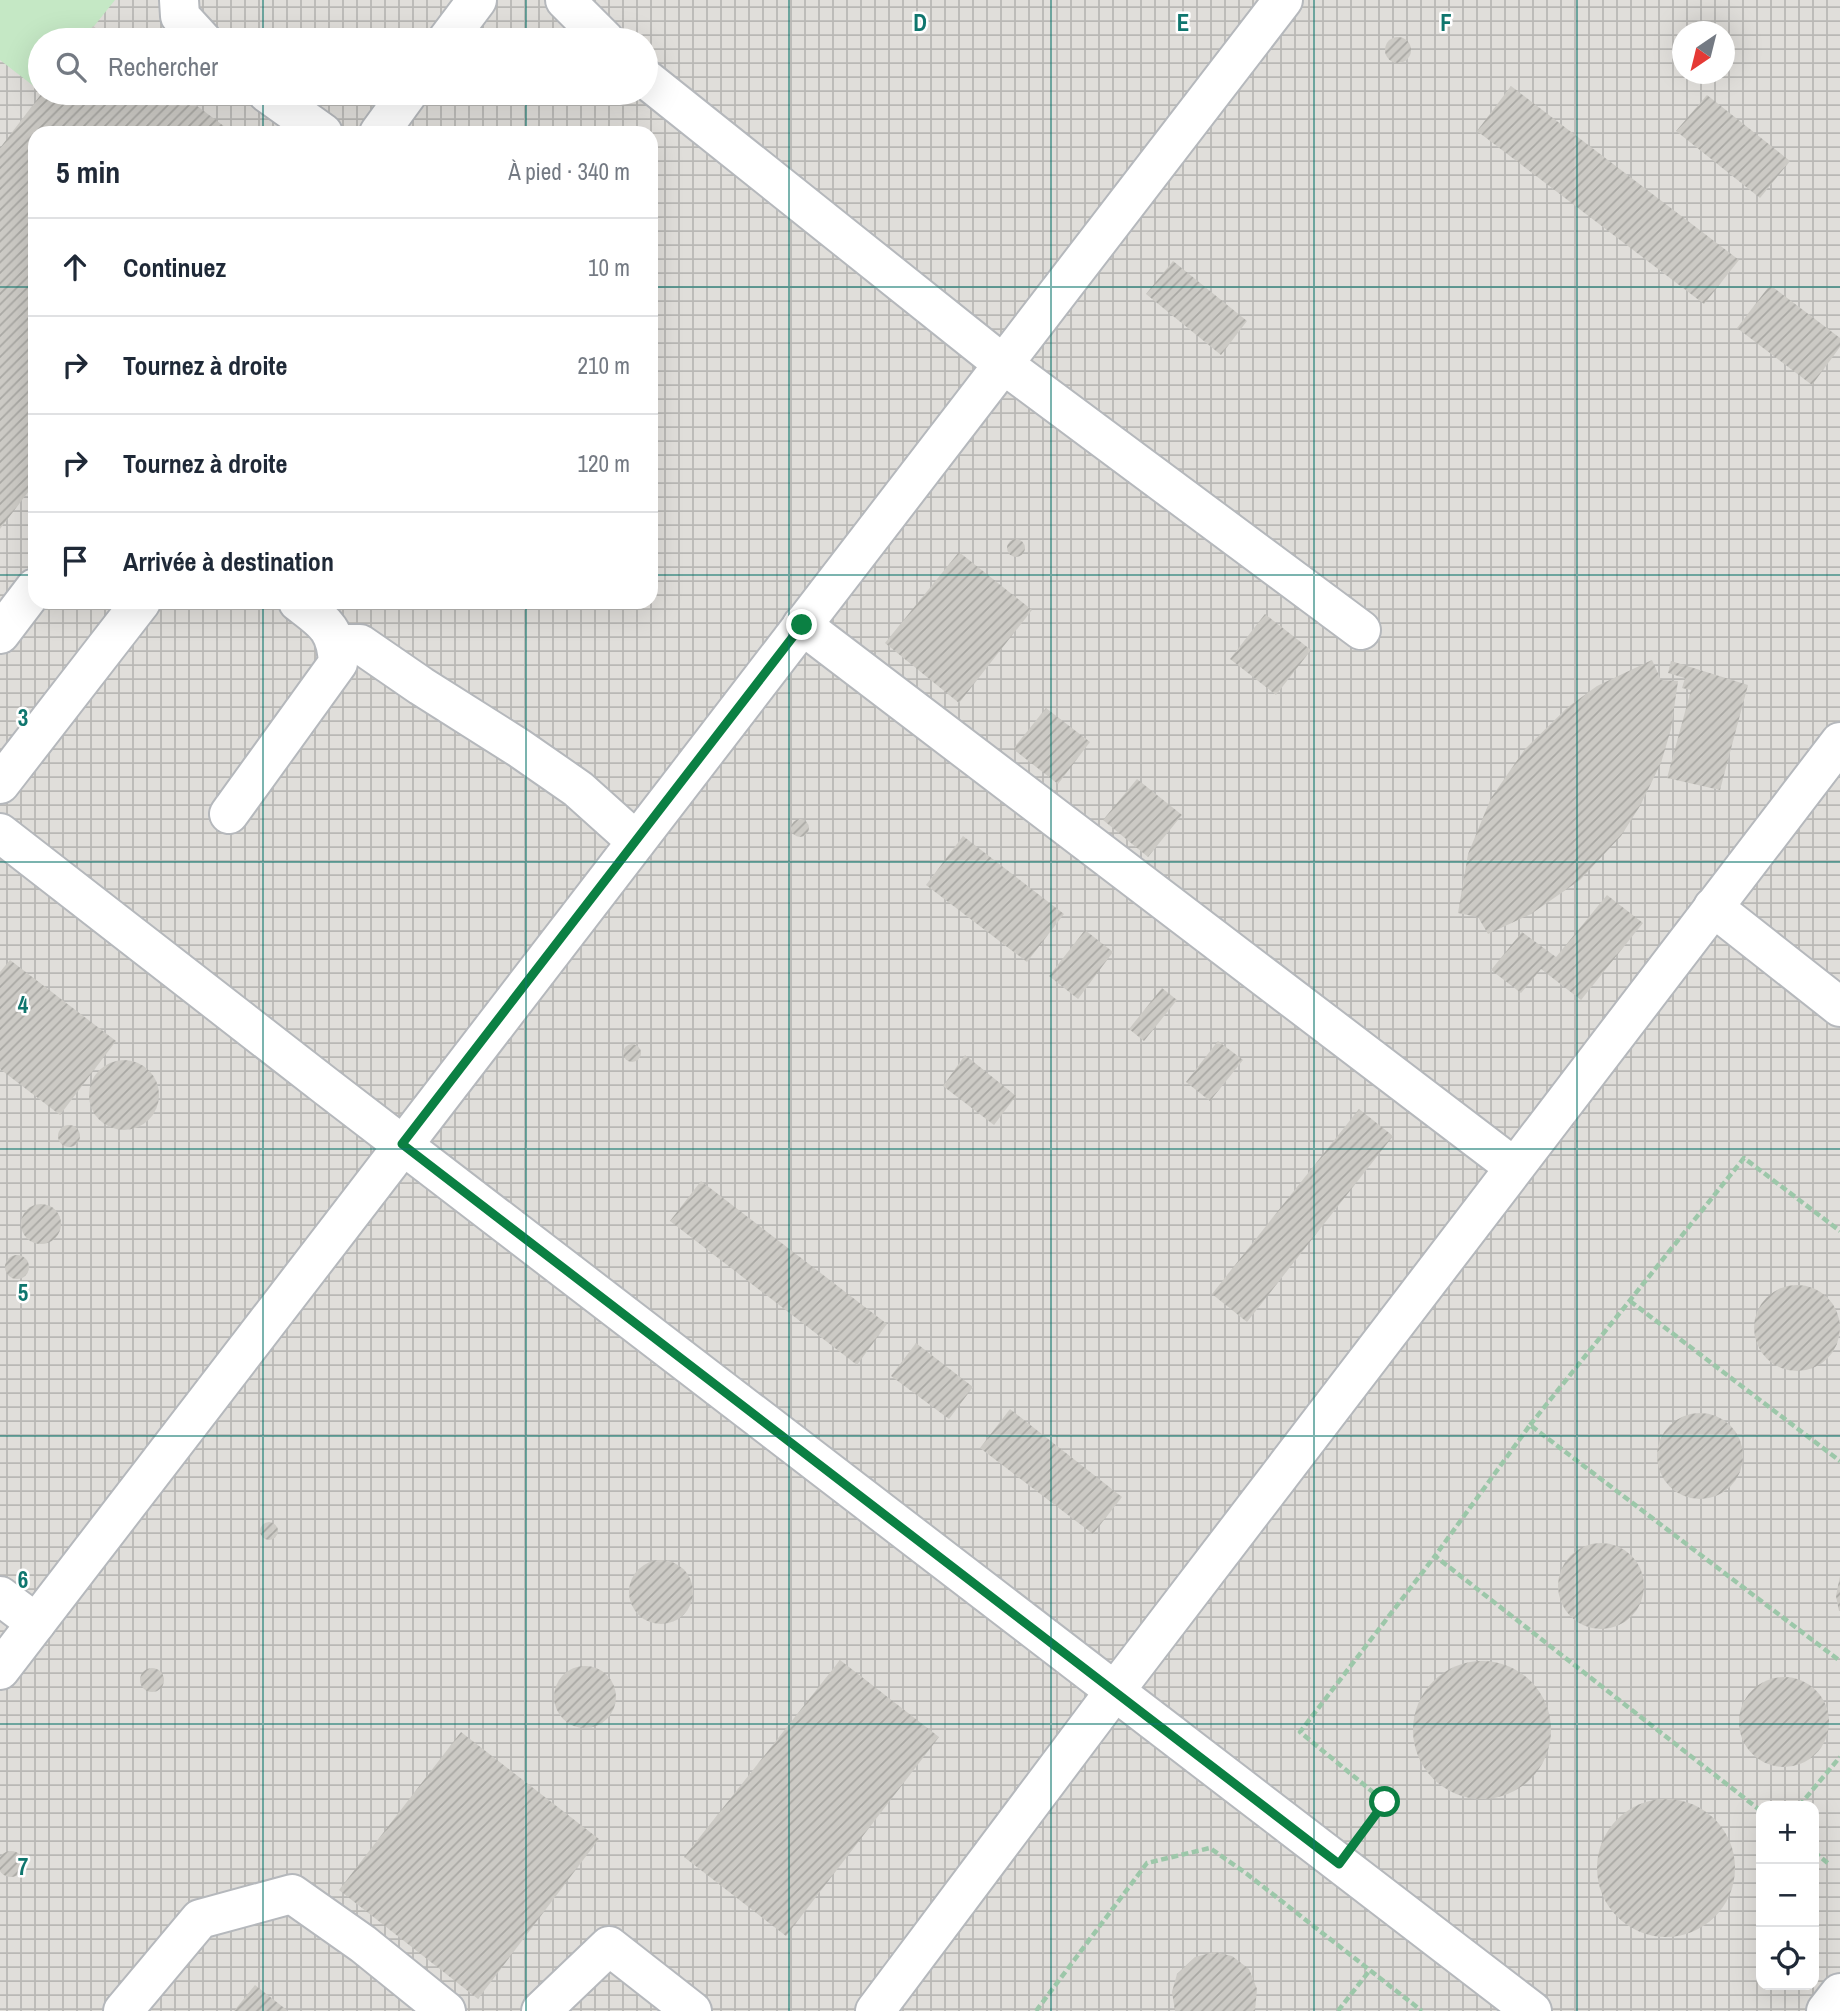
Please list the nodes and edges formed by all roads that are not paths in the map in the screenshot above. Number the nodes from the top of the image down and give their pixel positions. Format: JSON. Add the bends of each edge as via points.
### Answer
{"nodes":[{"id":1,"x":179,"y":0,"type":"edge"},
{"id":2,"x":477,"y":0,"type":"edge"},
{"id":3,"x":565,"y":0,"type":"edge"},
{"id":4,"x":1283,"y":0,"type":"edge"},
{"id":5,"x":191,"y":28,"type":"edge"},
{"id":6,"x":456,"y":28,"type":"edge"},
{"id":7,"x":593,"y":28,"type":"edge"},
{"id":8,"x":658,"y":89,"type":"edge"},
{"id":9,"x":284,"y":105,"type":"edge"},
{"id":10,"x":399,"y":105,"type":"edge"},
{"id":11,"x":313,"y":126,"type":"edge"},
{"id":12,"x":384,"y":126,"type":"edge"},
{"id":13,"x":1003,"y":364,"type":"junction"},
{"id":14,"x":28,"y":597,"type":"edge"},
{"id":15,"x":136,"y":609,"type":"edge"},
{"id":16,"x":307,"y":609,"type":"edge"},
{"id":17,"x":802,"y":625,"type":"junction"},
{"id":18,"x":1361,"y":630,"type":"dead end"},
{"id":19,"x":0,"y":634,"type":"edge"},
{"id":20,"x":337,"y":644,"type":"junction"},
{"id":21,"x":1840,"y":742,"type":"edge"},
{"id":22,"x":0,"y":785,"type":"edge"},
{"id":23,"x":229,"y":814,"type":"dead end"},
{"id":24,"x":0,"y":833,"type":"edge"},
{"id":25,"x":636,"y":841,"type":"junction"},
{"id":26,"x":1713,"y":907,"type":"junction"},
{"id":27,"x":1840,"y":1007,"type":"edge"},
{"id":28,"x":402,"y":1144,"type":"junction"},
{"id":29,"x":1514,"y":1167,"type":"junction"},
{"id":30,"x":0,"y":1596,"type":"edge"},
{"id":31,"x":36,"y":1623,"type":"junction"},
{"id":32,"x":0,"y":1670,"type":"edge"},
{"id":33,"x":1114,"y":1692,"type":"junction"},
{"id":34,"x":1840,"y":1993,"type":"edge"},
{"id":35,"x":123,"y":2011,"type":"edge"},
{"id":36,"x":446,"y":2011,"type":"edge"},
{"id":37,"x":541,"y":2011,"type":"edge"},
{"id":38,"x":692,"y":2011,"type":"edge"},
{"id":39,"x":874,"y":2011,"type":"edge"},
{"id":40,"x":1532,"y":2011,"type":"edge"},
{"id":41,"x":1826,"y":2011,"type":"edge"}],
"edges":[{"from":1,"to":5,"type":"street","via":[[180,16]]},
{"from":2,"to":6,"type":"street"},
{"from":3,"to":7,"type":"street"},
{"from":4,"to":13,"type":"street"},
{"from":8,"to":13,"type":"street"},
{"from":9,"to":11,"type":"street"},
{"from":10,"to":12,"type":"street"},
{"from":13,"to":17,"type":"street"},
{"from":13,"to":18,"type":"street"},
{"from":14,"to":19,"type":"street"},
{"from":15,"to":22,"type":"street"},
{"from":16,"to":20,"type":"street","via":[[328,626]]},
{"from":17,"to":25,"type":"street"},
{"from":17,"to":29,"type":"street"},
{"from":20,"to":23,"type":"street","via":[[338,663]]},
{"from":20,"to":25,"type":"street","via":[[360,644],[519,748],[578,789]]},
{"from":21,"to":26,"type":"street"},
{"from":24,"to":28,"type":"street"},
{"from":25,"to":28,"type":"street"},
{"from":26,"to":27,"type":"street"},
{"from":26,"to":29,"type":"street"},
{"from":28,"to":31,"type":"street"},
{"from":28,"to":33,"type":"street"},
{"from":29,"to":33,"type":"street"},
{"from":30,"to":31,"type":"street"},
{"from":31,"to":32,"type":"street"},
{"from":33,"to":39,"type":"street"},
{"from":33,"to":40,"type":"street"},
{"from":34,"to":41,"type":"street"},
{"from":35,"to":36,"type":"street","via":[[200,1919],[292,1894]]},
{"from":37,"to":38,"type":"street","via":[[609,1947]]}]}
